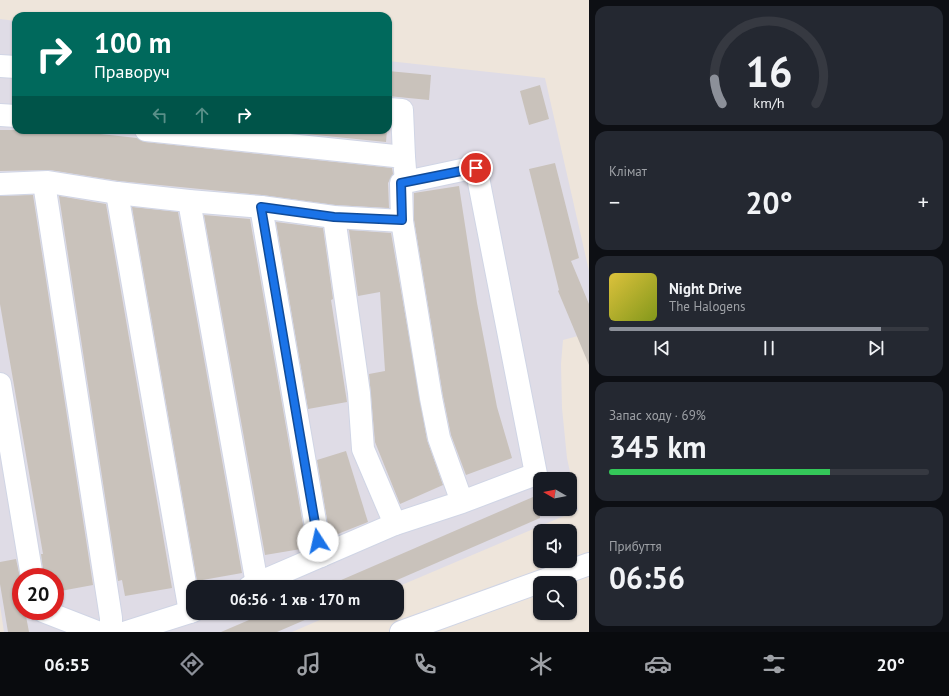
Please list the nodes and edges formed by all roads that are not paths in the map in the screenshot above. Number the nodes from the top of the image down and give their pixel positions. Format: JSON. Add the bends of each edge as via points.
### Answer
{"nodes":[{"id":1,"x":0,"y":66,"type":"edge"},
{"id":2,"x":12,"y":67,"type":"edge"},
{"id":3,"x":392,"y":109,"type":"edge"},
{"id":4,"x":0,"y":115,"type":"edge"},
{"id":5,"x":12,"y":116,"type":"edge"},
{"id":6,"x":184,"y":134,"type":"edge"},
{"id":7,"x":404,"y":157,"type":"junction"},
{"id":8,"x":406,"y":182,"type":"junction"},
{"id":9,"x":44,"y":183,"type":"junction"},
{"id":10,"x":0,"y":184,"type":"edge"},
{"id":11,"x":118,"y":193,"type":"junction"},
{"id":12,"x":189,"y":202,"type":"junction"},
{"id":13,"x":261,"y":207,"type":"junction"},
{"id":14,"x":334,"y":217,"type":"junction"},
{"id":15,"x":402,"y":220,"type":"junction"},
{"id":16,"x":0,"y":384,"type":"edge"},
{"id":17,"x":462,"y":502,"type":"junction"},
{"id":18,"x":395,"y":524,"type":"junction"},
{"id":19,"x":320,"y":556,"type":"junction"},
{"id":20,"x":589,"y":564,"type":"edge"},
{"id":21,"x":31,"y":568,"type":"edge"},
{"id":22,"x":186,"y":580,"type":"edge"},
{"id":23,"x":252,"y":580,"type":"edge"},
{"id":24,"x":265,"y":580,"type":"edge"},
{"id":25,"x":186,"y":614,"type":"edge"},
{"id":26,"x":64,"y":619,"type":"edge"},
{"id":27,"x":97,"y":632,"type":"edge"},
{"id":28,"x":111,"y":632,"type":"edge"},
{"id":29,"x":127,"y":632,"type":"edge"},
{"id":30,"x":401,"y":632,"type":"edge"}],
"edges":[{"from":1,"to":2,"type":"street"},
{"from":3,"to":7,"type":"street","via":[[402,110]]},
{"from":4,"to":5,"type":"street"},
{"from":6,"to":7,"type":"street"},
{"from":7,"to":8,"type":"street"},
{"from":8,"to":15,"type":"street","via":[[401,183]]},
{"from":8,"to":17,"type":"street","via":[[476,168],[536,474]]},
{"from":9,"to":10,"type":"street"},
{"from":9,"to":11,"type":"street"},
{"from":9,"to":28,"type":"street","via":[[111,618]]},
{"from":11,"to":12,"type":"street"},
{"from":11,"to":22,"type":"street"},
{"from":12,"to":13,"type":"street"},
{"from":12,"to":23,"type":"street"},
{"from":13,"to":14,"type":"street"},
{"from":13,"to":19,"type":"street"},
{"from":14,"to":15,"type":"street"},
{"from":14,"to":18,"type":"street","via":[[359,393],[363,449]]},
{"from":15,"to":17,"type":"street","via":[[430,398],[439,438]]},
{"from":16,"to":21,"type":"street"},
{"from":17,"to":18,"type":"street"},
{"from":18,"to":19,"type":"street"},
{"from":19,"to":24,"type":"street"},
{"from":20,"to":30,"type":"street"},
{"from":25,"to":29,"type":"street"},
{"from":26,"to":27,"type":"street"}]}
